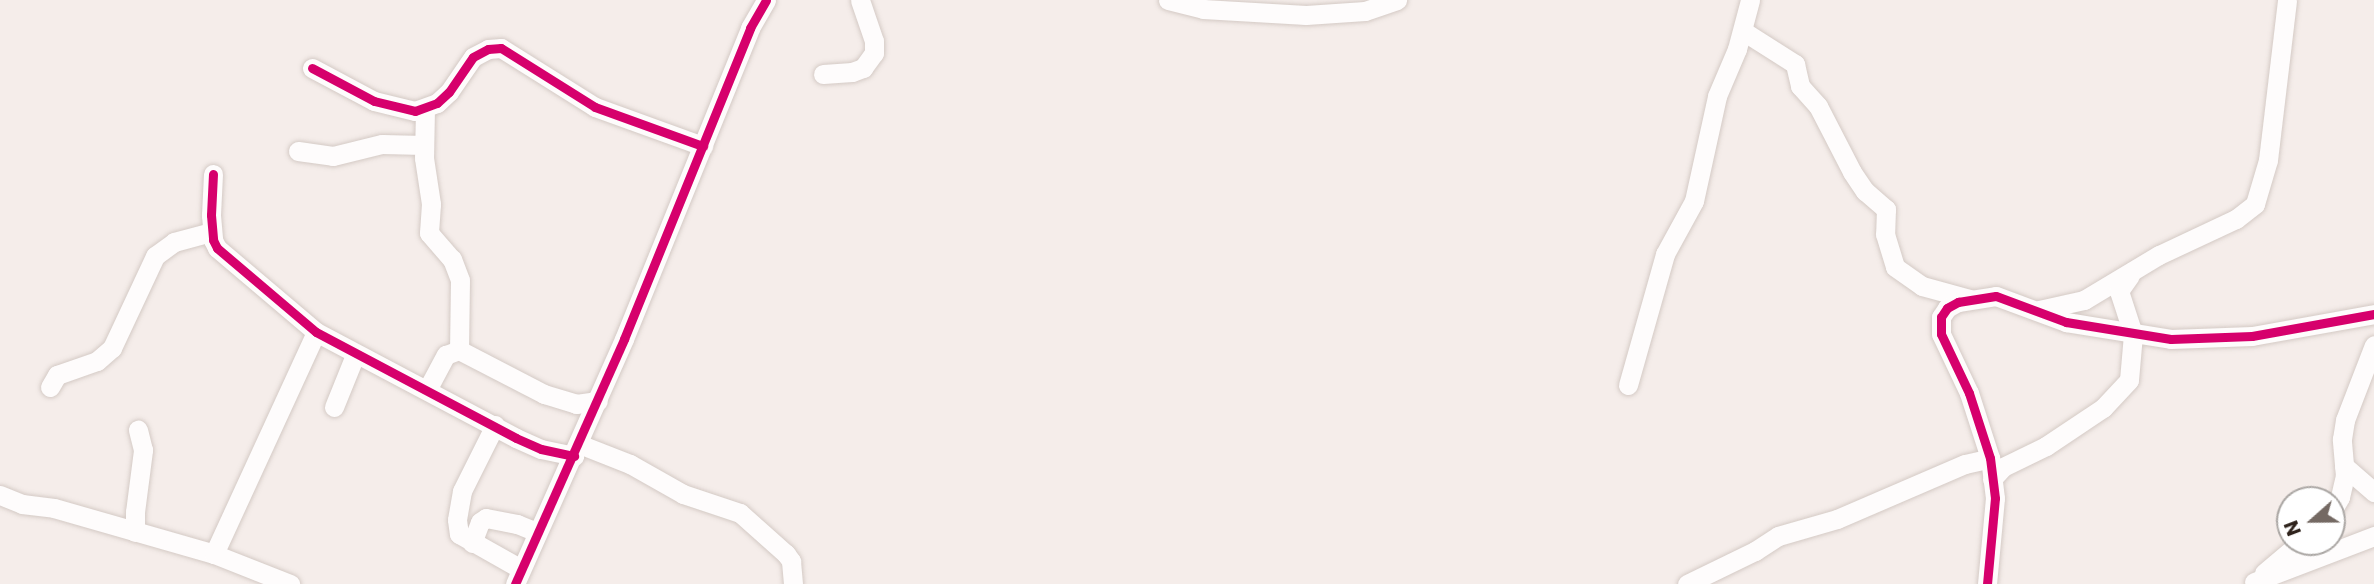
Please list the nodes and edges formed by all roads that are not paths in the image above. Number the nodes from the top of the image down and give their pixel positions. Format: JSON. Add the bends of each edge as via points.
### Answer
{"nodes":[{"id":1,"x":766,"y":0,"type":"edge"},
{"id":2,"x":860,"y":0,"type":"edge"},
{"id":3,"x":1168,"y":0,"type":"edge"},
{"id":4,"x":1750,"y":0,"type":"edge"},
{"id":5,"x":2287,"y":0,"type":"edge"},
{"id":6,"x":1393,"y":1,"type":"edge"},
{"id":7,"x":1743,"y":31,"type":"junction"},
{"id":8,"x":312,"y":68,"type":"dead end"},
{"id":9,"x":823,"y":74,"type":"dead end"},
{"id":10,"x":425,"y":108,"type":"junction"},
{"id":11,"x":424,"y":145,"type":"junction"},
{"id":12,"x":704,"y":146,"type":"junction"},
{"id":13,"x":298,"y":151,"type":"dead end"},
{"id":14,"x":213,"y":174,"type":"dead end"},
{"id":15,"x":212,"y":232,"type":"junction"},
{"id":16,"x":2131,"y":274,"type":"junction"},
{"id":17,"x":1971,"y":299,"type":"junction"},
{"id":18,"x":2039,"y":310,"type":"junction"},
{"id":19,"x":2374,"y":314,"type":"edge"},
{"id":20,"x":316,"y":332,"type":"junction"},
{"id":21,"x":2133,"y":334,"type":"junction"},
{"id":22,"x":2374,"y":345,"type":"edge"},
{"id":23,"x":459,"y":350,"type":"junction"},
{"id":24,"x":355,"y":355,"type":"junction"},
{"id":25,"x":1628,"y":385,"type":"dead end"},
{"id":26,"x":51,"y":387,"type":"dead end"},
{"id":27,"x":427,"y":390,"type":"junction"},
{"id":28,"x":598,"y":401,"type":"junction"},
{"id":29,"x":334,"y":407,"type":"dead end"},
{"id":30,"x":495,"y":425,"type":"junction"},
{"id":31,"x":138,"y":430,"type":"dead end"},
{"id":32,"x":577,"y":450,"type":"junction"},
{"id":33,"x":1990,"y":458,"type":"junction"},
{"id":34,"x":2344,"y":466,"type":"junction"},
{"id":35,"x":1993,"y":479,"type":"junction"},
{"id":36,"x":2343,"y":486,"type":"edge"},
{"id":37,"x":2374,"y":492,"type":"edge"},
{"id":38,"x":0,"y":495,"type":"edge"},
{"id":39,"x":537,"y":532,"type":"junction"},
{"id":40,"x":135,"y":533,"type":"junction"},
{"id":41,"x":2374,"y":536,"type":"edge"},
{"id":42,"x":472,"y":544,"type":"junction"},
{"id":43,"x":214,"y":554,"type":"junction"},
{"id":44,"x":2284,"y":556,"type":"edge"},
{"id":45,"x":518,"y":577,"type":"edge"},
{"id":46,"x":2252,"y":583,"type":"edge"},
{"id":47,"x":290,"y":584,"type":"edge"},
{"id":48,"x":793,"y":584,"type":"edge"},
{"id":49,"x":1687,"y":584,"type":"edge"},
{"id":50,"x":1987,"y":584,"type":"edge"}],
"edges":[{"from":1,"to":12,"type":"street","via":[[750,28]]},
{"from":2,"to":9,"type":"street","via":[[874,41],[869,62],[852,72]]},
{"from":3,"to":6,"type":"street","via":[[1203,9],[1306,15],[1365,11]]},
{"from":4,"to":7,"type":"street"},
{"from":5,"to":16,"type":"street","via":[[2268,160],[2255,204],[2236,219],[2159,255]]},
{"from":7,"to":17,"type":"street","via":[[1795,64],[1800,86],[1818,106],[1852,172],[1886,209],[1885,234],[1895,267],[1922,286]]},
{"from":7,"to":25,"type":"street","via":[[1717,96],[1694,201],[1665,254]]},
{"from":8,"to":10,"type":"street","via":[[374,101],[400,109]]},
{"from":10,"to":11,"type":"street"},
{"from":10,"to":12,"type":"street","via":[[449,92],[473,57],[501,48],[595,107]]},
{"from":11,"to":13,"type":"street","via":[[382,144],[333,156]]},
{"from":11,"to":23,"type":"street","via":[[429,233],[452,259],[460,280]]},
{"from":12,"to":28,"type":"street"},
{"from":14,"to":15,"type":"street"},
{"from":15,"to":20,"type":"street","via":[[217,248]]},
{"from":15,"to":26,"type":"street","via":[[174,242],[155,256],[112,348],[97,361],[57,374]]},
{"from":16,"to":18,"type":"street","via":[[2084,300]]},
{"from":16,"to":21,"type":"street","via":[[2119,291]]},
{"from":17,"to":18,"type":"street","via":[[1996,296]]},
{"from":17,"to":33,"type":"street","via":[[1944,312],[1941,334],[1969,393]]},
{"from":18,"to":21,"type":"street","via":[[2066,322]]},
{"from":19,"to":21,"type":"street","via":[[2252,336],[2171,339]]},
{"from":20,"to":24,"type":"street"},
{"from":20,"to":43,"type":"street"},
{"from":21,"to":35,"type":"street","via":[[2132,371],[2120,392],[2046,446],[2003,467]]},
{"from":22,"to":34,"type":"street","via":[[2345,420]]},
{"from":23,"to":27,"type":"street","via":[[446,355]]},
{"from":23,"to":28,"type":"street","via":[[544,394],[576,404]]},
{"from":24,"to":27,"type":"street"},
{"from":24,"to":29,"type":"street"},
{"from":27,"to":30,"type":"street"},
{"from":28,"to":32,"type":"street"},
{"from":30,"to":32,"type":"street","via":[[541,449]]},
{"from":30,"to":42,"type":"street","via":[[458,506],[459,534]]},
{"from":31,"to":40,"type":"street","via":[[143,450]]},
{"from":32,"to":39,"type":"street"},
{"from":32,"to":48,"type":"street","via":[[630,464],[683,494],[740,513],[786,554]]},
{"from":33,"to":35,"type":"street"},
{"from":33,"to":49,"type":"street","via":[[1965,464],[1837,519],[1778,536]]},
{"from":34,"to":36,"type":"street"},
{"from":34,"to":37,"type":"street"},
{"from":35,"to":50,"type":"street"},
{"from":38,"to":40,"type":"street"},
{"from":39,"to":42,"type":"street","via":[[486,518]]},
{"from":39,"to":45,"type":"street"},
{"from":40,"to":43,"type":"street"},
{"from":41,"to":46,"type":"street"},
{"from":42,"to":45,"type":"street"},
{"from":43,"to":47,"type":"street"},
{"from":44,"to":46,"type":"street"}]}
